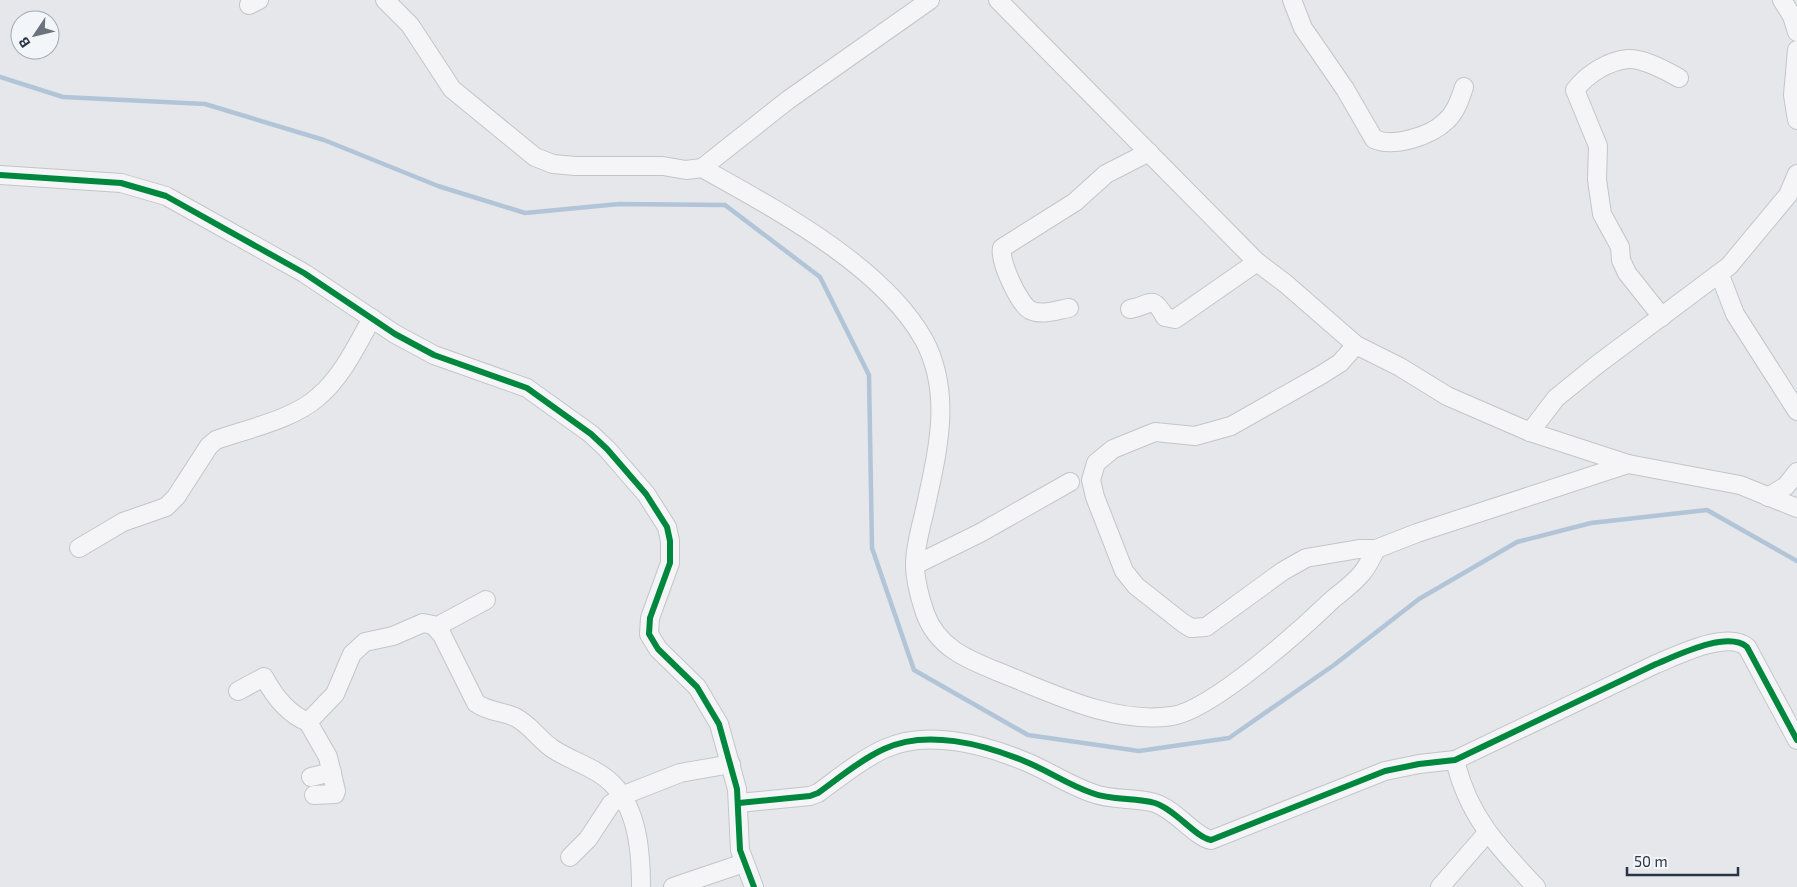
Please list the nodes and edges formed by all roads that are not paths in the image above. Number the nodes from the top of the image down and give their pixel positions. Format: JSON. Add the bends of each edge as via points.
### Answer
{"nodes":[{"id":1,"x":386,"y":0,"type":"edge"},
{"id":2,"x":930,"y":0,"type":"edge"},
{"id":3,"x":998,"y":0,"type":"edge"},
{"id":4,"x":1292,"y":0,"type":"edge"},
{"id":5,"x":1782,"y":0,"type":"edge"},
{"id":6,"x":1797,"y":32,"type":"edge"},
{"id":7,"x":1797,"y":50,"type":"edge"},
{"id":8,"x":1679,"y":78,"type":"dead end"},
{"id":9,"x":1464,"y":86,"type":"dead end"},
{"id":10,"x":1797,"y":119,"type":"edge"},
{"id":11,"x":1149,"y":152,"type":"junction"},
{"id":12,"x":702,"y":168,"type":"junction"},
{"id":13,"x":1797,"y":174,"type":"edge"},
{"id":14,"x":0,"y":175,"type":"edge"},
{"id":15,"x":1257,"y":262,"type":"junction"},
{"id":16,"x":1720,"y":275,"type":"junction"},
{"id":17,"x":1068,"y":308,"type":"dead end"},
{"id":18,"x":1130,"y":309,"type":"dead end"},
{"id":19,"x":1662,"y":317,"type":"junction"},
{"id":20,"x":372,"y":318,"type":"junction"},
{"id":21,"x":1356,"y":345,"type":"junction"},
{"id":22,"x":1797,"y":411,"type":"edge"},
{"id":23,"x":1530,"y":432,"type":"junction"},
{"id":24,"x":1628,"y":464,"type":"junction"},
{"id":25,"x":1797,"y":472,"type":"edge"},
{"id":26,"x":1070,"y":482,"type":"dead end"},
{"id":27,"x":1768,"y":497,"type":"junction"},
{"id":28,"x":1797,"y":508,"type":"edge"},
{"id":29,"x":80,"y":548,"type":"dead end"},
{"id":30,"x":1376,"y":549,"type":"junction"},
{"id":31,"x":915,"y":565,"type":"junction"},
{"id":32,"x":486,"y":600,"type":"dead end"},
{"id":33,"x":436,"y":627,"type":"junction"},
{"id":34,"x":238,"y":691,"type":"dead end"},
{"id":35,"x":308,"y":722,"type":"junction"},
{"id":36,"x":1797,"y":740,"type":"edge"},
{"id":37,"x":1455,"y":760,"type":"junction"},
{"id":38,"x":731,"y":764,"type":"junction"},
{"id":39,"x":332,"y":772,"type":"junction"},
{"id":40,"x":311,"y":776,"type":"dead end"},
{"id":41,"x":314,"y":795,"type":"dead end"},
{"id":42,"x":624,"y":795,"type":"junction"},
{"id":43,"x":739,"y":804,"type":"junction"},
{"id":44,"x":1487,"y":833,"type":"junction"},
{"id":45,"x":570,"y":857,"type":"dead end"},
{"id":46,"x":744,"y":863,"type":"junction"},
{"id":47,"x":641,"y":887,"type":"edge"},
{"id":48,"x":673,"y":887,"type":"edge"},
{"id":49,"x":754,"y":887,"type":"edge"},
{"id":50,"x":1440,"y":887,"type":"edge"},
{"id":51,"x":1536,"y":887,"type":"edge"}],
"edges":[{"from":1,"to":12,"type":"street","via":[[410,25],[452,89],[535,157],[553,164],[575,166]]},
{"from":2,"to":12,"type":"street","via":[[788,100]]},
{"from":3,"to":11,"type":"street"},
{"from":4,"to":9,"type":"street","via":[[1303,28],[1346,89],[1374,139],[1383,143],[1402,142],[1436,129],[1447,121],[1458,105]]},
{"from":5,"to":6,"type":"street"},
{"from":7,"to":10,"type":"street","via":[[1793,95]]},
{"from":8,"to":19,"type":"street","via":[[1630,58],[1591,74],[1575,90],[1598,146],[1597,180],[1602,214],[1620,247],[1627,273]]},
{"from":11,"to":15,"type":"street"},
{"from":11,"to":17,"type":"street","via":[[1106,174],[1075,202],[1002,248],[1004,265],[1029,309],[1043,312]]},
{"from":12,"to":31,"type":"street","via":[[782,213],[863,271],[901,307],[923,339],[938,375],[941,418]]},
{"from":13,"to":16,"type":"street","via":[[1788,194],[1744,251]]},
{"from":14,"to":20,"type":"street","via":[[121,183],[166,196],[304,273]]},
{"from":15,"to":18,"type":"street","via":[[1175,319],[1165,317],[1152,302]]},
{"from":15,"to":21,"type":"street"},
{"from":16,"to":19,"type":"street"},
{"from":16,"to":22,"type":"street","via":[[1735,314]]},
{"from":19,"to":23,"type":"street","via":[[1556,398]]},
{"from":20,"to":29,"type":"street","via":[[320,397],[300,409],[216,440],[166,507],[124,522]]},
{"from":20,"to":38,"type":"street","via":[[434,355],[512,381],[534,392],[591,434],[646,494],[667,527],[671,552],[668,573],[650,618],[649,634],[658,649],[704,697],[719,724]]},
{"from":21,"to":23,"type":"street","via":[[1447,396]]},
{"from":21,"to":30,"type":"street","via":[[1340,363],[1322,375],[1223,430],[1195,436],[1155,432],[1114,449],[1096,463],[1091,480],[1103,520],[1128,578],[1191,628],[1206,627],[1306,558]]},
{"from":23,"to":24,"type":"street"},
{"from":24,"to":27,"type":"street","via":[[1740,485]]},
{"from":24,"to":30,"type":"street"},
{"from":25,"to":27,"type":"street","via":[[1786,486]]},
{"from":26,"to":31,"type":"street"},
{"from":27,"to":28,"type":"street"},
{"from":30,"to":31,"type":"street","via":[[1362,573],[1270,655],[1216,695],[1185,713],[1157,717],[1088,706],[989,668],[949,648],[933,631],[926,617]]},
{"from":32,"to":33,"type":"street"},
{"from":33,"to":35,"type":"street","via":[[428,623],[418,624],[360,646],[349,660],[335,694]]},
{"from":33,"to":42,"type":"street","via":[[476,703],[528,725],[550,748],[601,774]]},
{"from":34,"to":35,"type":"street","via":[[264,677],[285,706]]},
{"from":35,"to":39,"type":"street","via":[[323,745]]},
{"from":36,"to":37,"type":"street","via":[[1747,647],[1738,642],[1716,642],[1656,664]]},
{"from":37,"to":43,"type":"street","via":[[1385,771],[1211,840],[1155,803],[1094,794],[1014,757],[953,741],[909,742],[884,749],[810,796]]},
{"from":37,"to":44,"type":"street","via":[[1465,794]]},
{"from":38,"to":42,"type":"street","via":[[680,773]]},
{"from":38,"to":43,"type":"street"},
{"from":39,"to":40,"type":"street"},
{"from":39,"to":41,"type":"street","via":[[335,794]]},
{"from":42,"to":45,"type":"street","via":[[611,804],[588,839]]},
{"from":42,"to":47,"type":"street","via":[[639,849]]},
{"from":43,"to":46,"type":"street","via":[[738,837]]},
{"from":44,"to":50,"type":"street"},
{"from":44,"to":51,"type":"street"},
{"from":46,"to":48,"type":"street"},
{"from":46,"to":49,"type":"street"}]}
